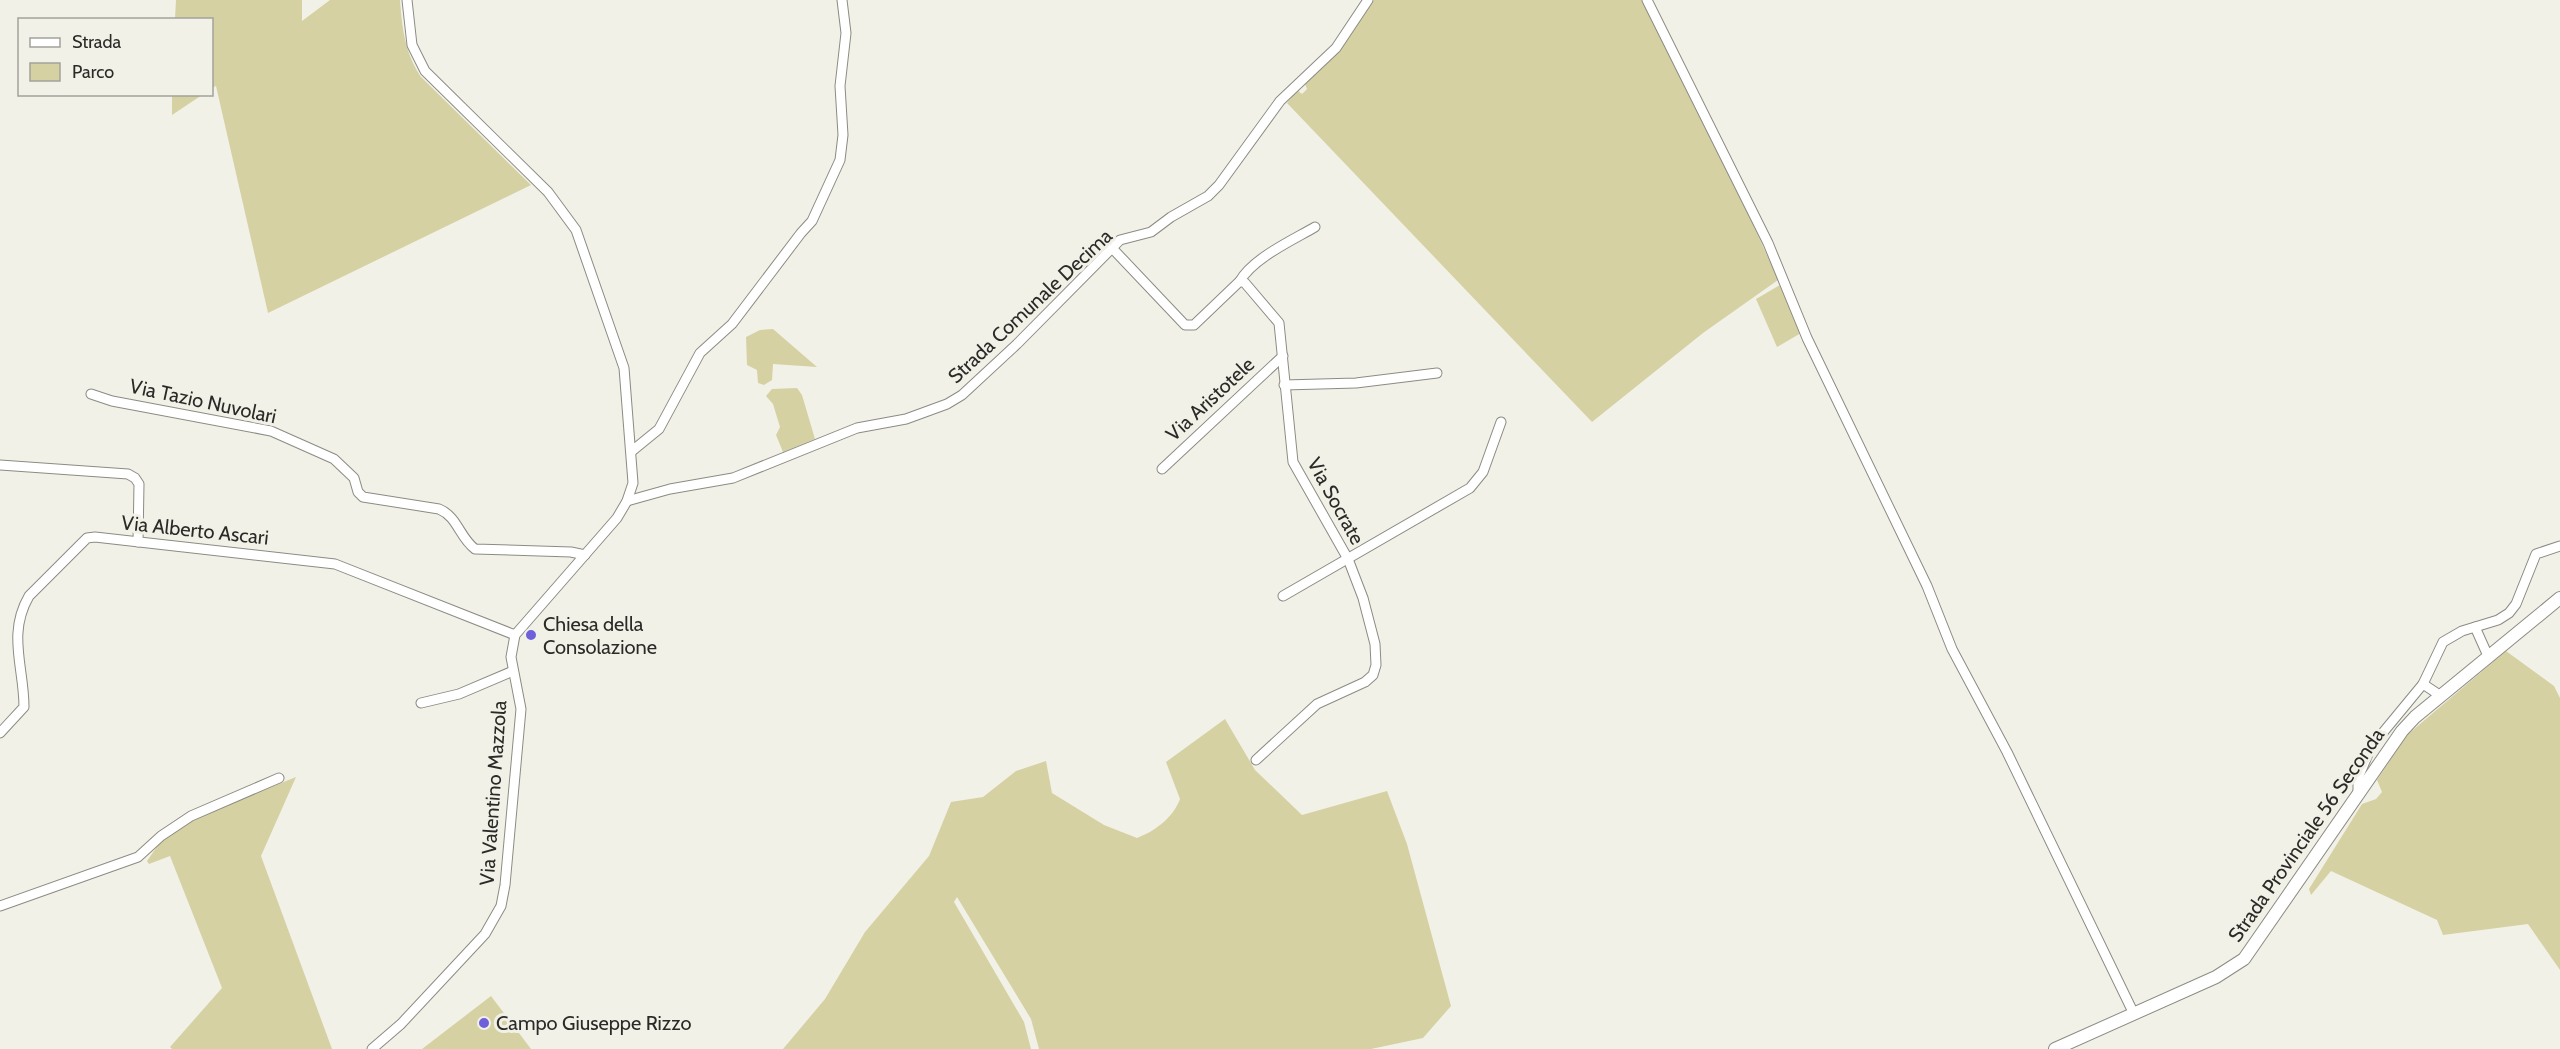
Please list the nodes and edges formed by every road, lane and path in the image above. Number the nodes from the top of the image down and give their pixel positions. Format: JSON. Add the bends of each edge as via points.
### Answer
{"nodes":[{"id":1,"x":408,"y":0,"type":"edge"},
{"id":2,"x":842,"y":0,"type":"edge"},
{"id":3,"x":1368,"y":0,"type":"edge"},
{"id":4,"x":1647,"y":0,"type":"edge"},
{"id":5,"x":1315,"y":227,"type":"dead end"},
{"id":6,"x":1112,"y":248,"type":"junction"},
{"id":7,"x":1240,"y":281,"type":"junction"},
{"id":8,"x":1283,"y":356,"type":"junction"},
{"id":9,"x":1437,"y":374,"type":"dead end"},
{"id":10,"x":1284,"y":385,"type":"junction"},
{"id":11,"x":91,"y":394,"type":"dead end"},
{"id":12,"x":1501,"y":422,"type":"dead end"},
{"id":13,"x":632,"y":450,"type":"junction"},
{"id":14,"x":0,"y":465,"type":"edge"},
{"id":15,"x":1162,"y":469,"type":"dead end"},
{"id":16,"x":627,"y":501,"type":"junction"},
{"id":17,"x":138,"y":542,"type":"junction"},
{"id":18,"x":2560,"y":546,"type":"edge"},
{"id":19,"x":585,"y":555,"type":"junction"},
{"id":20,"x":1348,"y":559,"type":"junction"},
{"id":21,"x":1283,"y":596,"type":"dead end"},
{"id":22,"x":2560,"y":598,"type":"edge"},
{"id":23,"x":2475,"y":627,"type":"junction"},
{"id":24,"x":515,"y":635,"type":"junction"},
{"id":25,"x":2488,"y":656,"type":"junction"},
{"id":26,"x":513,"y":671,"type":"junction"},
{"id":27,"x":2423,"y":684,"type":"junction"},
{"id":28,"x":2440,"y":696,"type":"junction"},
{"id":29,"x":421,"y":703,"type":"dead end"},
{"id":30,"x":0,"y":733,"type":"edge"},
{"id":31,"x":1256,"y":760,"type":"dead end"},
{"id":32,"x":279,"y":778,"type":"dead end"},
{"id":33,"x":2358,"y":795,"type":"junction"},
{"id":34,"x":0,"y":906,"type":"edge"},
{"id":35,"x":2134,"y":1014,"type":"junction"},
{"id":36,"x":372,"y":1049,"type":"edge"},
{"id":37,"x":2055,"y":1049,"type":"edge"}],
"edges":[{"from":1,"to":13,"type":"street","via":[[412,45],[425,71],[549,192],[576,230],[624,368]]},
{"from":2,"to":13,"type":"street","via":[[846,33],[840,86],[843,135],[840,160],[831,182],[812,221],[732,324],[700,353],[659,429]]},
{"from":3,"to":6,"type":"street","name":"Strada Comunale Decima","via":[[1336,48],[1280,101],[1208,196],[1151,232],[1120,240]]},
{"from":4,"to":35,"type":"street","via":[[1768,243],[1807,338],[1932,596],[1952,649],[2007,752]]},
{"from":5,"to":7,"type":"street","via":[[1285,243]]},
{"from":6,"to":7,"type":"street","via":[[1189,326]]},
{"from":6,"to":16,"type":"street","name":"Strada Comunale Decima","via":[[1017,344],[947,404],[906,419],[857,428],[733,478]]},
{"from":7,"to":8,"type":"street","name":"Via Socrate","via":[[1279,323]]},
{"from":8,"to":10,"type":"street","name":"Via Socrate"},
{"from":8,"to":15,"type":"street","name":"Via Aristotele"},
{"from":9,"to":10,"type":"street","via":[[1356,383]]},
{"from":10,"to":20,"type":"street","name":"Via Socrate","via":[[1293,462]]},
{"from":11,"to":19,"type":"street","name":"Via Tazio Nuvolari","via":[[272,431],[334,459],[354,478],[363,497],[448,513],[475,549]]},
{"from":12,"to":20,"type":"street","via":[[1483,472],[1470,488]]},
{"from":13,"to":16,"type":"street","via":[[633,483]]},
{"from":14,"to":17,"type":"street","via":[[128,474],[139,484]]},
{"from":16,"to":19,"type":"street"},
{"from":17,"to":24,"type":"street","name":"Via Alberto Ascari","via":[[335,564]]},
{"from":17,"to":30,"type":"street","name":"Via Alberto Ascari","via":[[87,538],[29,596],[18,629],[17,656],[24,707]]},
{"from":18,"to":23,"type":"street","via":[[2536,554],[2509,612]]},
{"from":19,"to":24,"type":"street"},
{"from":20,"to":21,"type":"street"},
{"from":20,"to":31,"type":"street","name":"Via Socrate","via":[[1375,644],[1373,675],[1317,704]]},
{"from":22,"to":25,"type":"street","name":"Strada Provinciale 56 Seconda"},
{"from":23,"to":25,"type":"street"},
{"from":23,"to":27,"type":"street","via":[[2444,642]]},
{"from":24,"to":26,"type":"street","name":"Via Valentino Mazzola","via":[[511,645]]},
{"from":25,"to":28,"type":"street","name":"Strada Provinciale 56 Seconda"},
{"from":26,"to":29,"type":"street","via":[[459,694]]},
{"from":26,"to":36,"type":"street","name":"Via Valentino Mazzola","via":[[520,725],[501,906],[472,949]]},
{"from":27,"to":28,"type":"street"},
{"from":27,"to":33,"type":"street","via":[[2371,747],[2358,778]]},
{"from":28,"to":33,"type":"street","name":"Strada Provinciale 56 Seconda","via":[[2402,731]]},
{"from":32,"to":34,"type":"street","via":[[191,816],[138,857]]},
{"from":33,"to":35,"type":"street","name":"Strada Provinciale 56 Seconda","via":[[2244,959]]},
{"from":35,"to":37,"type":"street","name":"Strada Provinciale 56 Seconda"}]}
